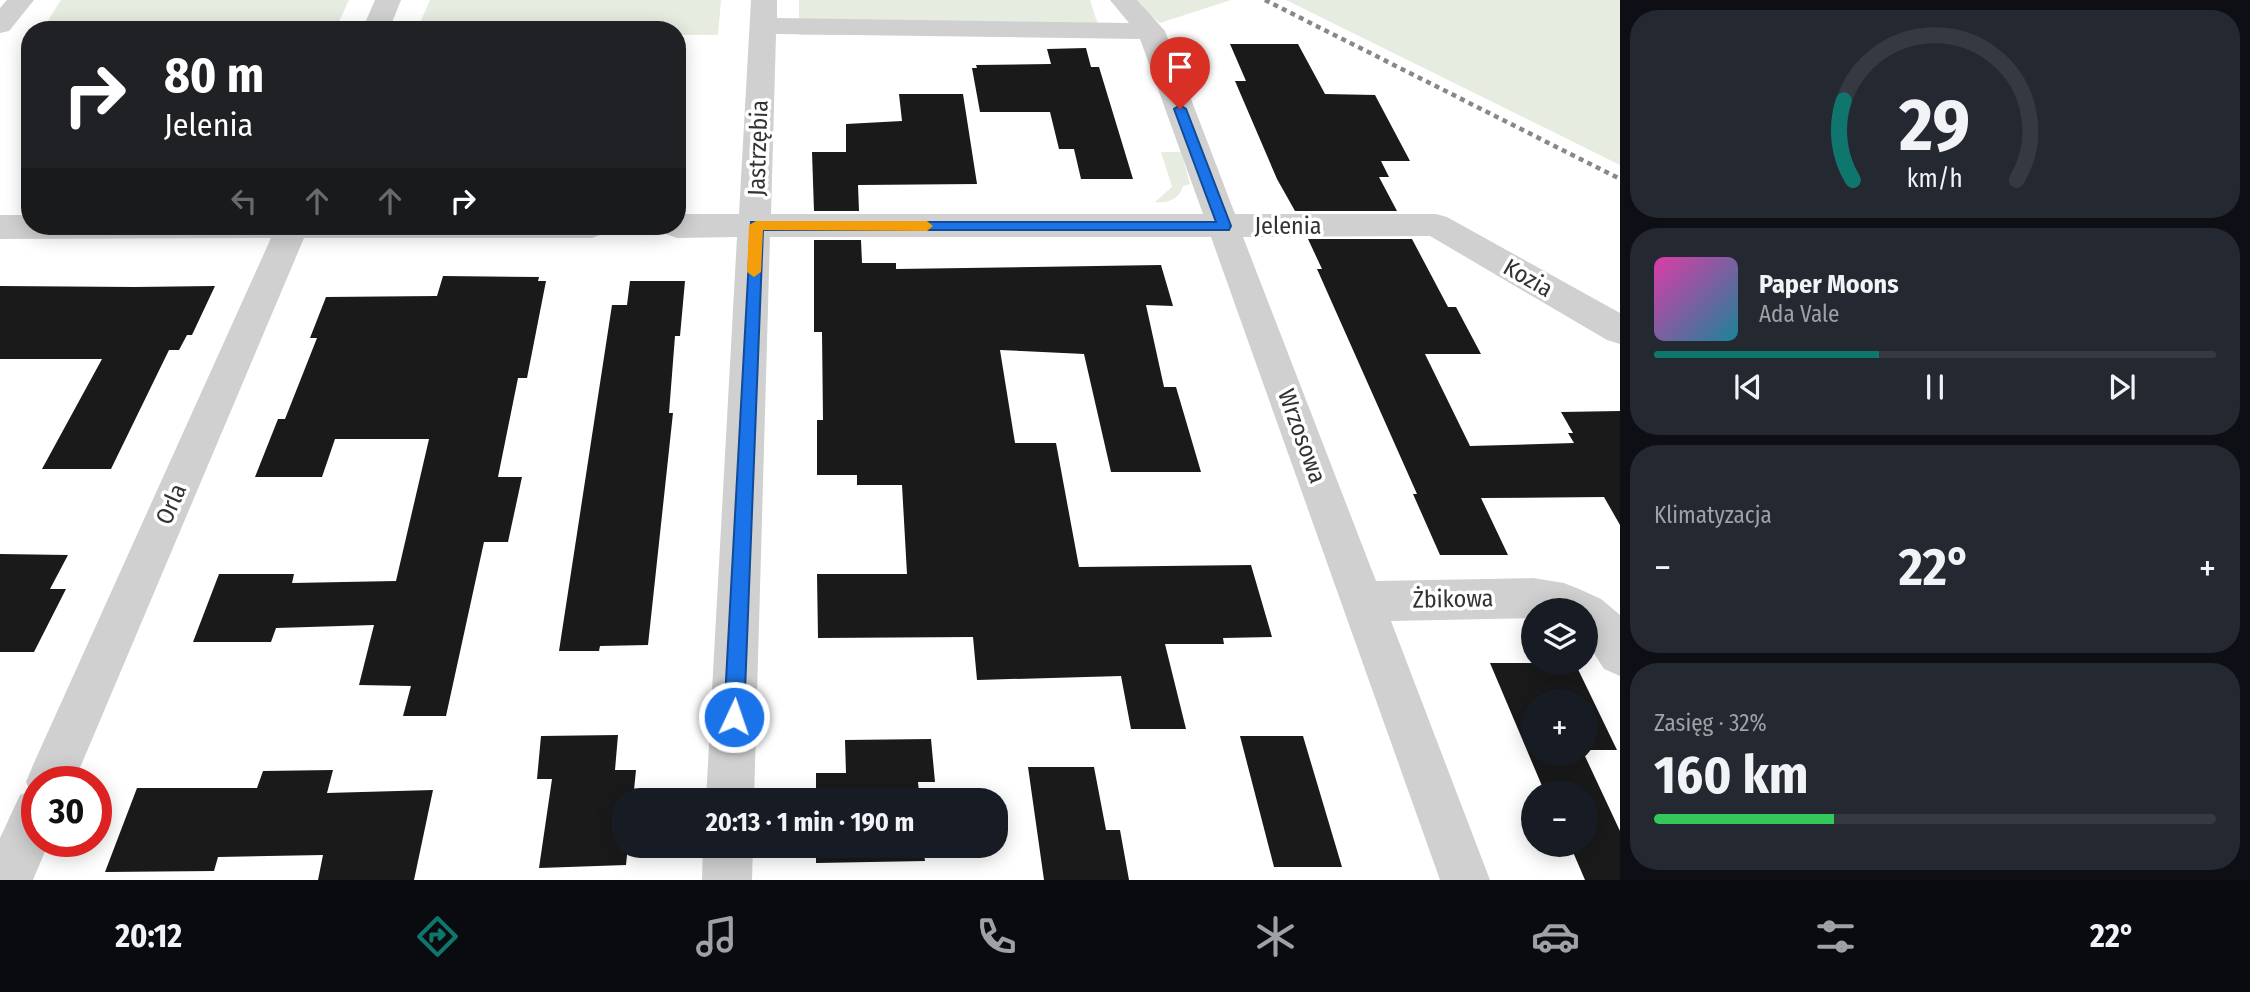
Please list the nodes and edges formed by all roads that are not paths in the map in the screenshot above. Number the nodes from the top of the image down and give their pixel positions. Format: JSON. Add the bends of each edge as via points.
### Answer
{"nodes":[{"id":1,"x":21,"y":0,"type":"edge"},
{"id":2,"x":388,"y":0,"type":"edge"},
{"id":3,"x":1123,"y":0,"type":"edge"},
{"id":4,"x":763,"y":13,"type":"edge"},
{"id":5,"x":379,"y":21,"type":"edge"},
{"id":6,"x":0,"y":25,"type":"edge"},
{"id":7,"x":1151,"y":31,"type":"junction"},
{"id":8,"x":756,"y":225,"type":"junction"},
{"id":9,"x":1436,"y":225,"type":"joint"},
{"id":10,"x":686,"y":226,"type":"edge"},
{"id":11,"x":1224,"y":226,"type":"junction"},
{"id":12,"x":0,"y":227,"type":"edge"},
{"id":13,"x":21,"y":227,"type":"edge"},
{"id":14,"x":289,"y":235,"type":"edge"},
{"id":15,"x":1620,"y":330,"type":"edge"},
{"id":16,"x":1521,"y":598,"type":"edge"},
{"id":17,"x":1363,"y":601,"type":"junction"},
{"id":18,"x":1598,"y":624,"type":"edge"},
{"id":19,"x":1620,"y":654,"type":"edge"},
{"id":20,"x":57,"y":766,"type":"edge"},
{"id":21,"x":731,"y":788,"type":"edge"},
{"id":22,"x":21,"y":848,"type":"edge"},
{"id":23,"x":728,"y":858,"type":"edge"},
{"id":24,"x":7,"y":880,"type":"edge"},
{"id":25,"x":727,"y":880,"type":"edge"},
{"id":26,"x":1465,"y":880,"type":"edge"}],
"edges":[{"from":1,"to":6,"type":"street"},
{"from":2,"to":5,"type":"street"},
{"from":3,"to":7,"type":"street","name":"Wrzosowa"},
{"from":4,"to":7,"type":"street"},
{"from":4,"to":8,"type":"street","name":"Jastrzębia"},
{"from":7,"to":11,"type":"street","name":"Wrzosowa"},
{"from":8,"to":10,"type":"street","name":"Jelenia"},
{"from":8,"to":11,"type":"street","name":"Jelenia"},
{"from":8,"to":21,"type":"street","name":"Jastrzębia"},
{"from":9,"to":11,"type":"street","name":"Jelenia"},
{"from":9,"to":15,"type":"street","name":"Kozia"},
{"from":11,"to":17,"type":"street","name":"Wrzosowa"},
{"from":12,"to":13,"type":"street"},
{"from":14,"to":20,"type":"street","name":"Orla"},
{"from":16,"to":17,"type":"street","name":"Żbikowa"},
{"from":17,"to":26,"type":"street","name":"Wrzosowa"},
{"from":18,"to":19,"type":"street","name":"Żbikowa"},
{"from":22,"to":24,"type":"street"},
{"from":23,"to":25,"type":"street"}]}
